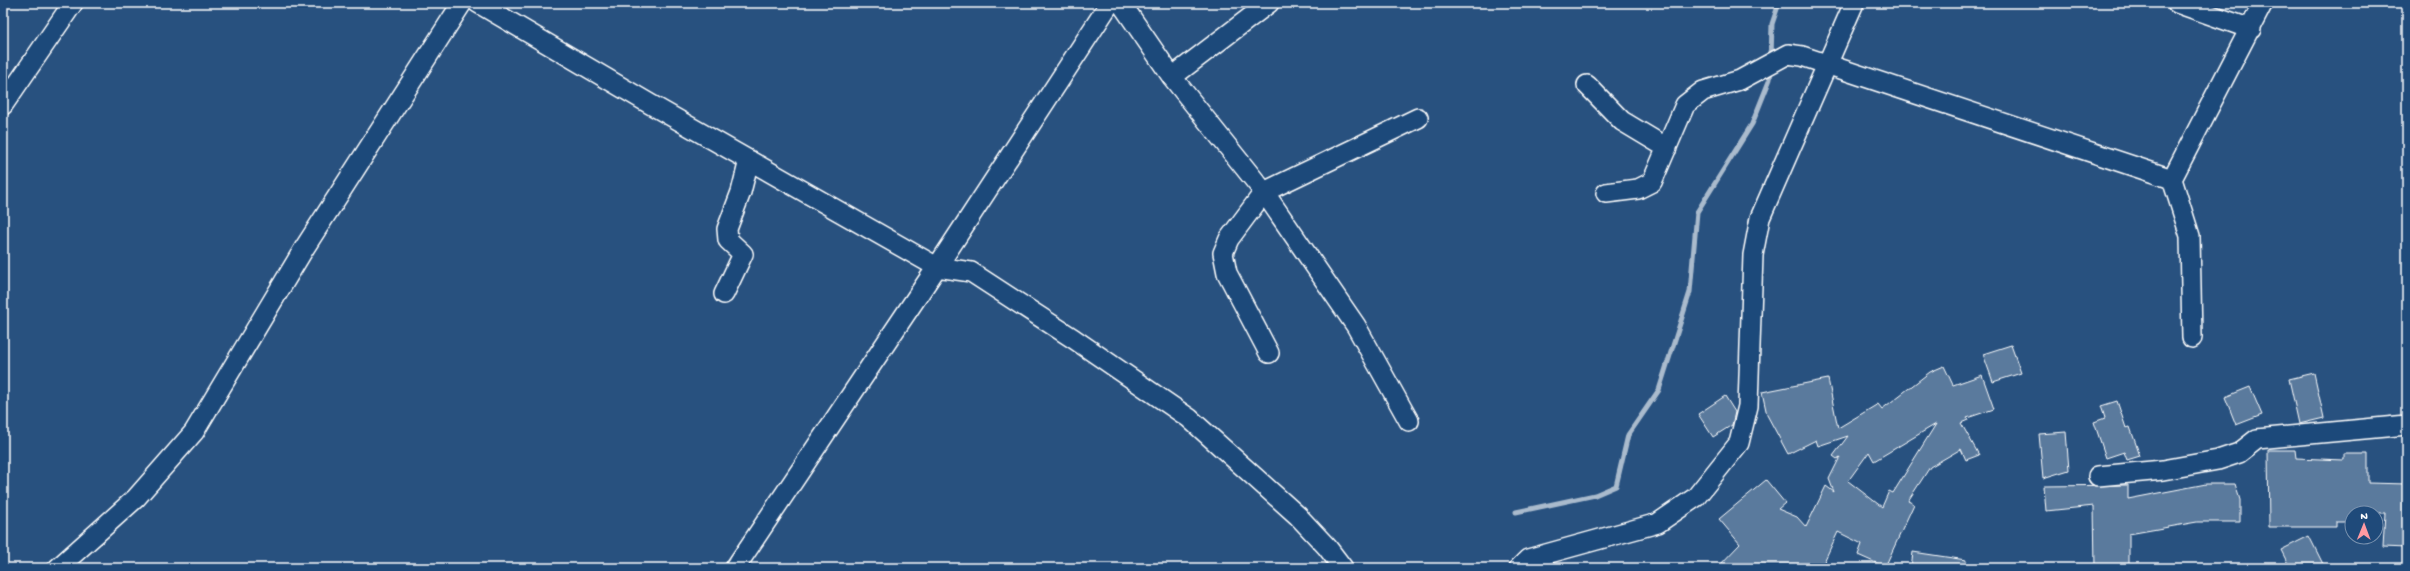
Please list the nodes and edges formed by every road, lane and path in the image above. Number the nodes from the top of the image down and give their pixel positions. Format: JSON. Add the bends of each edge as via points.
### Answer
{"nodes":[{"id":1,"x":73,"y":3,"type":"edge"},
{"id":2,"x":462,"y":3,"type":"edge"},
{"id":3,"x":478,"y":3,"type":"edge"},
{"id":4,"x":1110,"y":3,"type":"edge"},
{"id":5,"x":1121,"y":3,"type":"edge"},
{"id":6,"x":1268,"y":3,"type":"edge"},
{"id":7,"x":1854,"y":3,"type":"edge"},
{"id":8,"x":2177,"y":3,"type":"edge"},
{"id":9,"x":2263,"y":3,"type":"edge"},
{"id":10,"x":2251,"y":29,"type":"junction"},
{"id":11,"x":1826,"y":63,"type":"junction"},
{"id":12,"x":1172,"y":77,"type":"junction"},
{"id":13,"x":1587,"y":85,"type":"dead end"},
{"id":14,"x":3,"y":105,"type":"edge"},
{"id":15,"x":1418,"y":118,"type":"dead end"},
{"id":16,"x":1667,"y":148,"type":"junction"},
{"id":17,"x":749,"y":160,"type":"junction"},
{"id":18,"x":2172,"y":179,"type":"junction"},
{"id":19,"x":1264,"y":192,"type":"junction"},
{"id":20,"x":1606,"y":194,"type":"dead end"},
{"id":21,"x":937,"y":266,"type":"junction"},
{"id":22,"x":724,"y":294,"type":"dead end"},
{"id":23,"x":2192,"y":338,"type":"dead end"},
{"id":24,"x":1269,"y":353,"type":"dead end"},
{"id":25,"x":1409,"y":422,"type":"dead end"},
{"id":26,"x":2407,"y":425,"type":"edge"},
{"id":27,"x":2098,"y":476,"type":"dead end"},
{"id":28,"x":58,"y":568,"type":"edge"},
{"id":29,"x":735,"y":568,"type":"edge"},
{"id":30,"x":1343,"y":568,"type":"edge"},
{"id":31,"x":1519,"y":568,"type":"edge"}],
"edges":[{"from":1,"to":14,"type":"street"},
{"from":2,"to":28,"type":"street","via":[[305,246],[194,432],[136,498]]},
{"from":3,"to":17,"type":"street"},
{"from":4,"to":21,"type":"street"},
{"from":5,"to":12,"type":"street"},
{"from":6,"to":12,"type":"street"},
{"from":7,"to":11,"type":"street"},
{"from":8,"to":10,"type":"street"},
{"from":9,"to":10,"type":"street"},
{"from":10,"to":18,"type":"street"},
{"from":11,"to":16,"type":"street","via":[[1788,54],[1740,80],[1702,92],[1685,105]]},
{"from":11,"to":18,"type":"street"},
{"from":11,"to":31,"type":"street","via":[[1760,218],[1753,255],[1748,406],[1739,443],[1696,497],[1658,523],[1528,559]]},
{"from":12,"to":19,"type":"street"},
{"from":13,"to":16,"type":"street","via":[[1622,120]]},
{"from":15,"to":19,"type":"street"},
{"from":16,"to":20,"type":"street","via":[[1652,182],[1638,189]]},
{"from":17,"to":21,"type":"street"},
{"from":17,"to":22,"type":"street","via":[[741,192],[727,229],[728,240],[743,254]]},
{"from":18,"to":23,"type":"street","via":[[2190,236]]},
{"from":19,"to":24,"type":"street","via":[[1229,240],[1223,253],[1227,273]]},
{"from":19,"to":25,"type":"street","via":[[1356,326]]},
{"from":21,"to":29,"type":"street"},
{"from":21,"to":30,"type":"street","via":[[971,272],[1189,418],[1298,516]]},
{"from":26,"to":27,"type":"street","via":[[2269,437],[2257,439],[2239,453],[2218,460],[2163,470]]}]}
